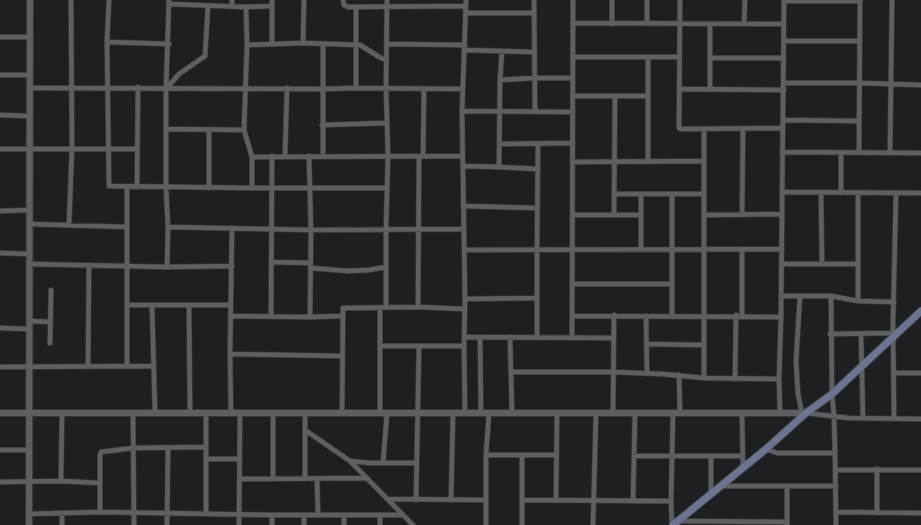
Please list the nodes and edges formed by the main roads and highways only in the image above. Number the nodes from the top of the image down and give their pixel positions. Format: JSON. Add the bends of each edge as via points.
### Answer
{"nodes":[{"id":1,"x":921,"y":311,"type":"edge"},
{"id":2,"x":674,"y":524,"type":"edge"}],
"edges":[{"from":1,"to":2,"type":"main road","via":[[832,394],[804,413],[743,469]]}]}
